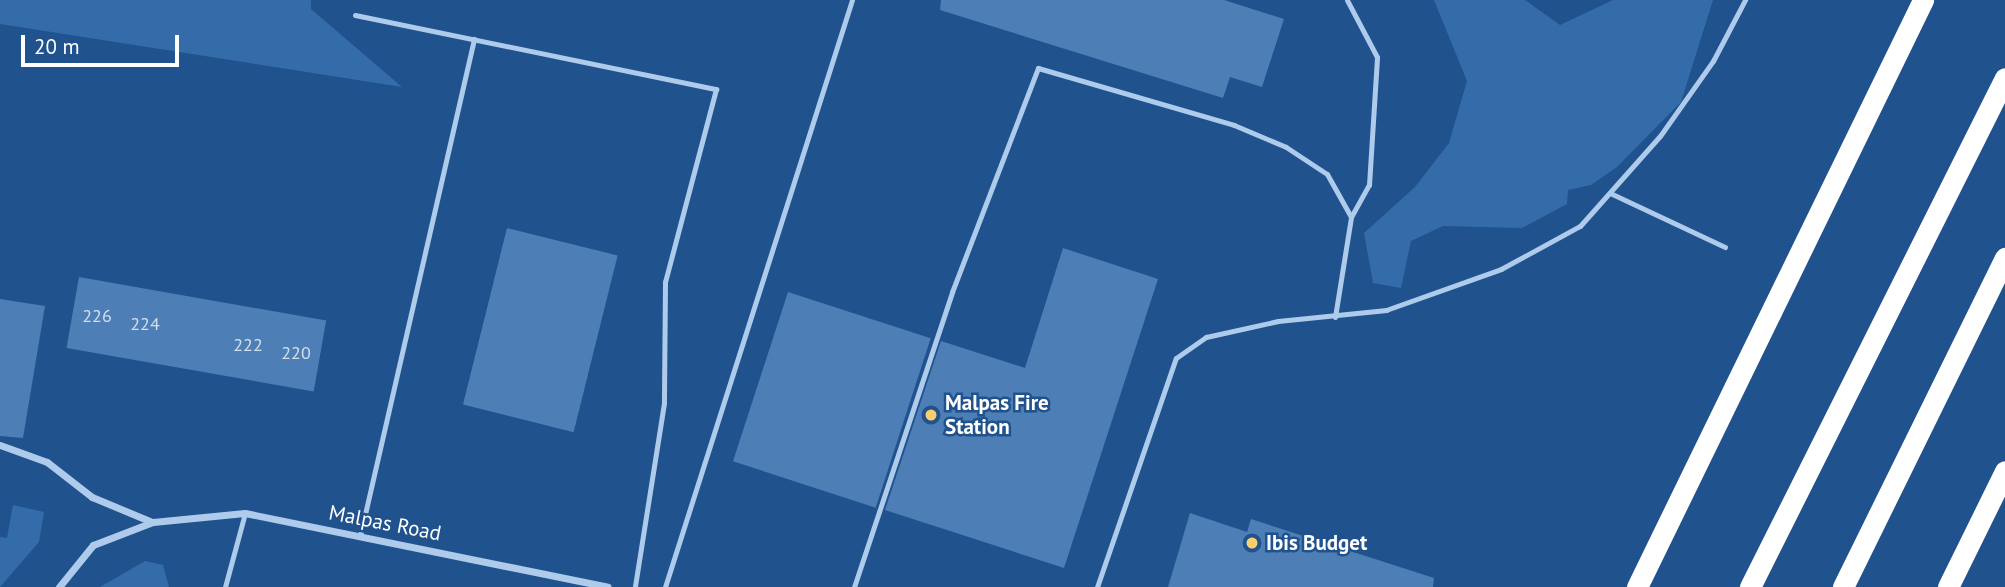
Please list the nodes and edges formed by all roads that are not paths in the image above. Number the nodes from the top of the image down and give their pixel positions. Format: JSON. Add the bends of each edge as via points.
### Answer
{"nodes":[{"id":1,"x":852,"y":0,"type":"edge"},
{"id":2,"x":1346,"y":0,"type":"edge"},
{"id":3,"x":1745,"y":0,"type":"edge"},
{"id":4,"x":1923,"y":0,"type":"edge"},
{"id":5,"x":355,"y":15,"type":"dead end"},
{"id":6,"x":474,"y":39,"type":"junction"},
{"id":7,"x":2005,"y":78,"type":"edge"},
{"id":8,"x":1610,"y":194,"type":"junction"},
{"id":9,"x":1351,"y":217,"type":"junction"},
{"id":10,"x":1725,"y":247,"type":"dead end"},
{"id":11,"x":2005,"y":258,"type":"edge"},
{"id":12,"x":1335,"y":317,"type":"junction"},
{"id":13,"x":0,"y":446,"type":"edge"},
{"id":14,"x":2005,"y":471,"type":"edge"},
{"id":15,"x":245,"y":513,"type":"junction"},
{"id":16,"x":153,"y":522,"type":"junction"},
{"id":17,"x":360,"y":536,"type":"junction"},
{"id":18,"x":59,"y":587,"type":"edge"},
{"id":19,"x":225,"y":587,"type":"edge"},
{"id":20,"x":608,"y":587,"type":"edge"},
{"id":21,"x":635,"y":587,"type":"edge"},
{"id":22,"x":665,"y":587,"type":"edge"},
{"id":23,"x":854,"y":587,"type":"edge"},
{"id":24,"x":1097,"y":587,"type":"edge"},
{"id":25,"x":1637,"y":587,"type":"edge"},
{"id":26,"x":1750,"y":587,"type":"edge"},
{"id":27,"x":1843,"y":587,"type":"edge"},
{"id":28,"x":1948,"y":587,"type":"edge"}],
"edges":[{"from":1,"to":22,"type":"lane"},
{"from":2,"to":9,"type":"lane","via":[[1377,57],[1369,185]]},
{"from":3,"to":8,"type":"lane","via":[[1713,61]]},
{"from":4,"to":25,"type":"highway"},
{"from":5,"to":6,"type":"lane"},
{"from":6,"to":17,"type":"lane"},
{"from":6,"to":21,"type":"lane","via":[[716,89],[665,282],[664,402]]},
{"from":7,"to":26,"type":"highway"},
{"from":8,"to":10,"type":"lane"},
{"from":8,"to":12,"type":"lane","via":[[1580,226],[1501,270],[1386,310]]},
{"from":9,"to":12,"type":"lane"},
{"from":9,"to":23,"type":"lane","via":[[1327,174],[1286,147],[1234,125],[1038,68],[952,292]]},
{"from":11,"to":27,"type":"highway"},
{"from":12,"to":24,"type":"lane","via":[[1206,337],[1176,358]]},
{"from":13,"to":16,"type":"street","name":"Malpas Road","via":[[47,462],[92,497]]},
{"from":14,"to":28,"type":"highway"},
{"from":15,"to":16,"type":"street","name":"Malpas Road"},
{"from":15,"to":17,"type":"street","name":"Malpas Road"},
{"from":15,"to":19,"type":"lane"},
{"from":16,"to":18,"type":"street","name":"Malpas Road","via":[[93,545]]},
{"from":17,"to":20,"type":"street","name":"Malpas Road"}]}
